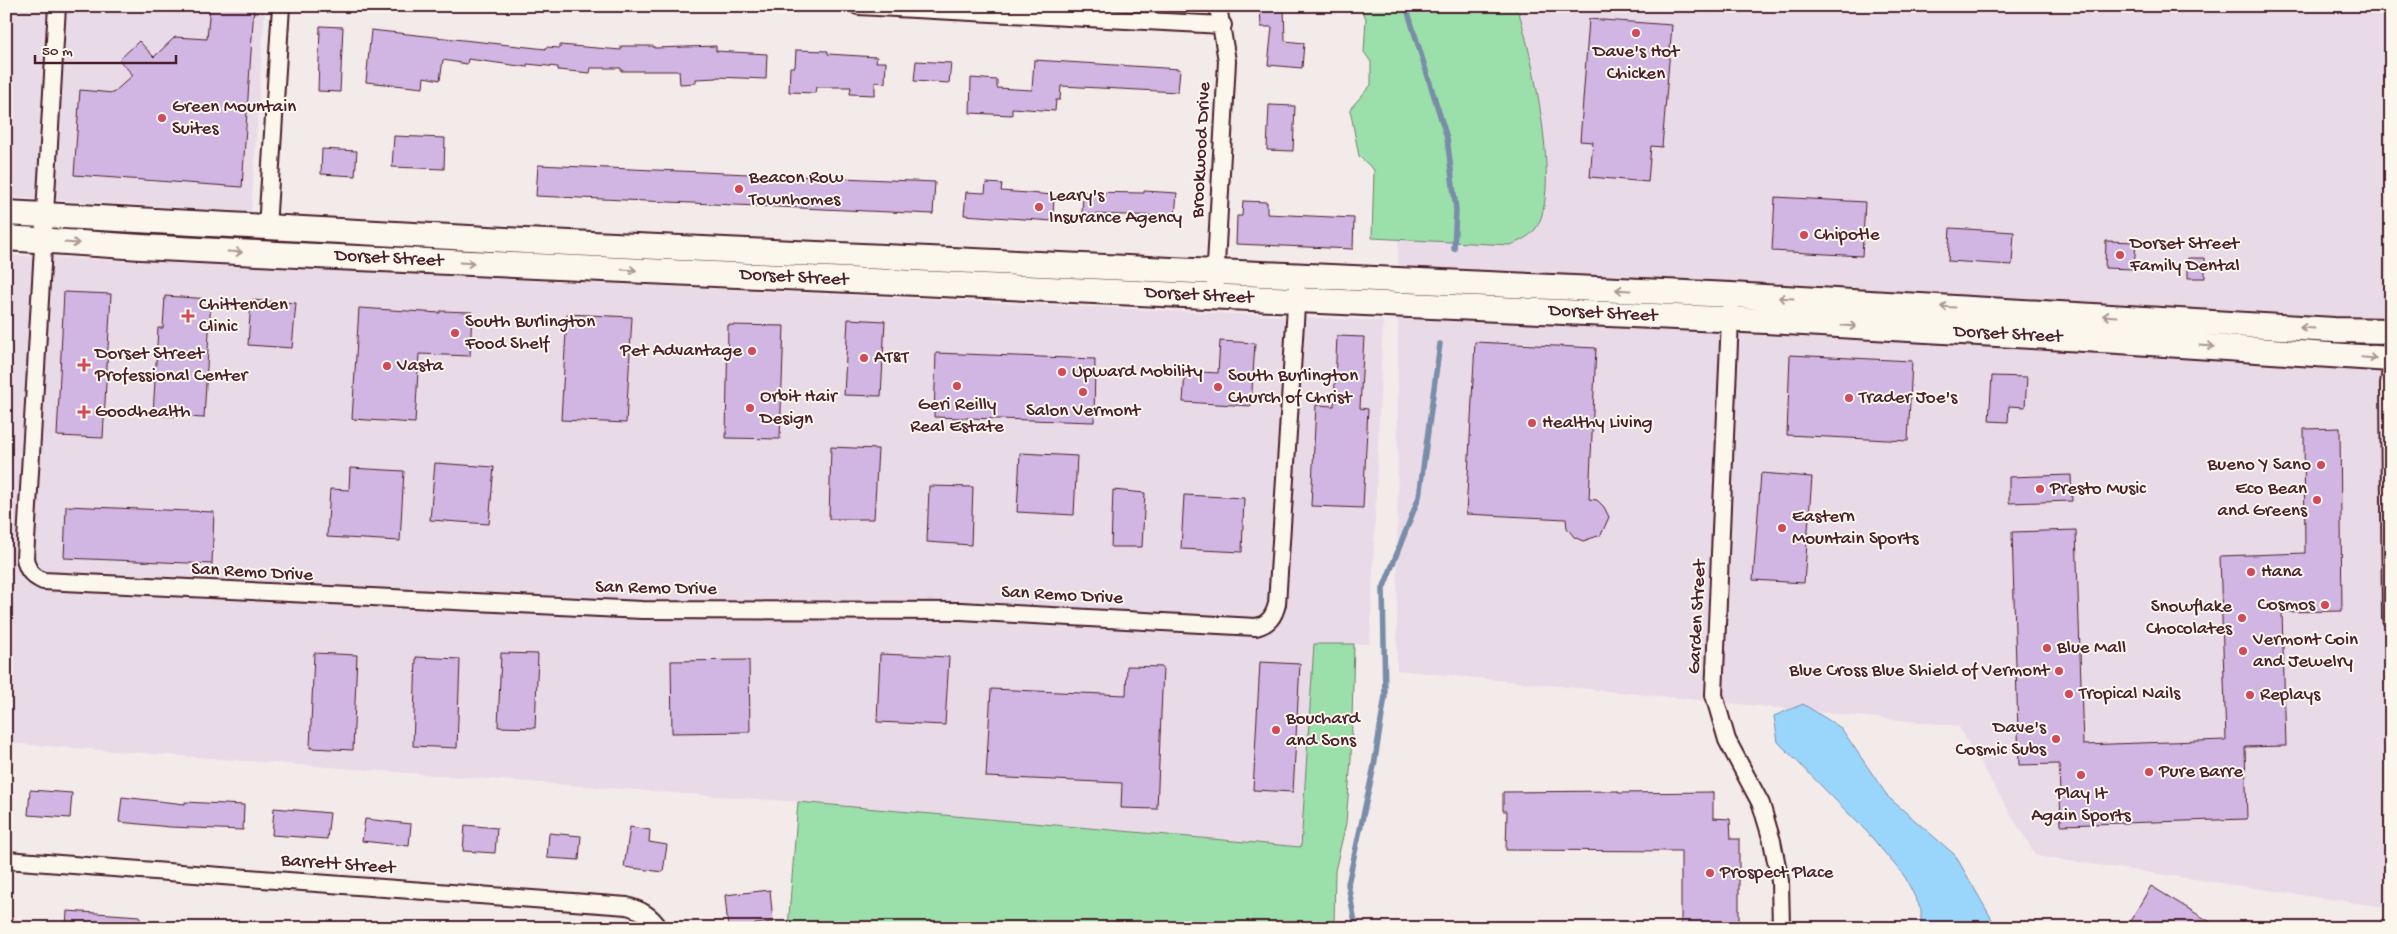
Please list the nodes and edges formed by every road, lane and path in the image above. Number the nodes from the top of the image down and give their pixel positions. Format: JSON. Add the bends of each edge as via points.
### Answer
{"nodes":[{"id":1,"x":57,"y":6,"type":"edge"},
{"id":2,"x":281,"y":6,"type":"edge"},
{"id":3,"x":858,"y":6,"type":"edge"},
{"id":4,"x":1218,"y":6,"type":"edge"},
{"id":5,"x":1223,"y":25,"type":"junction"},
{"id":6,"x":6,"y":213,"type":"edge"},
{"id":7,"x":44,"y":216,"type":"junction"},
{"id":8,"x":267,"y":228,"type":"junction"},
{"id":9,"x":6,"y":238,"type":"edge"},
{"id":10,"x":42,"y":240,"type":"junction"},
{"id":11,"x":1216,"y":272,"type":"junction"},
{"id":12,"x":1298,"y":276,"type":"junction"},
{"id":13,"x":1731,"y":295,"type":"junction"},
{"id":14,"x":1214,"y":297,"type":"junction"},
{"id":15,"x":1296,"y":301,"type":"junction"},
{"id":16,"x":2159,"y":319,"type":"junction"},
{"id":17,"x":1730,"y":320,"type":"junction"},
{"id":18,"x":2391,"y":331,"type":"edge"},
{"id":19,"x":2158,"y":343,"type":"junction"},
{"id":20,"x":2391,"y":359,"type":"edge"},
{"id":21,"x":2391,"y":369,"type":"edge"},
{"id":22,"x":2391,"y":619,"type":"edge"},
{"id":23,"x":6,"y":860,"type":"edge"},
{"id":24,"x":659,"y":928,"type":"edge"},
{"id":25,"x":1781,"y":928,"type":"edge"}],
"edges":[{"from":1,"to":7,"type":"street","name":"San Remo Drive"},
{"from":2,"to":8,"type":"street"},
{"from":3,"to":5,"type":"street"},
{"from":4,"to":5,"type":"street","name":"Brookwood Drive"},
{"from":5,"to":11,"type":"street","name":"Brookwood Drive","via":[[1227,61]]},
{"from":6,"to":7,"type":"main road","name":"Dorset Street"},
{"from":7,"to":8,"type":"main road","name":"Dorset Street"},
{"from":7,"to":10,"type":"street","name":"San Remo Drive"},
{"from":8,"to":11,"type":"main road","name":"Dorset Street"},
{"from":9,"to":10,"type":"main road","name":"Dorset Street"},
{"from":10,"to":14,"type":"main road","name":"Dorset Street","one_way":true},
{"from":10,"to":15,"type":"street","name":"San Remo Drive","via":[[25,558],[26,567],[33,576],[53,583],[642,610],[961,611],[1256,627],[1271,620],[1277,604]]},
{"from":11,"to":12,"type":"main road","name":"Dorset Street"},
{"from":11,"to":14,"type":"street","name":"Brookwood Drive"},
{"from":13,"to":12,"type":"main road","name":"Dorset Street","one_way":true},
{"from":12,"to":15,"type":"street","name":"San Remo Drive"},
{"from":16,"to":13,"type":"main road","name":"Dorset Street","one_way":true},
{"from":13,"to":17,"type":"street","name":"Garden Street"},
{"from":14,"to":15,"type":"main road","name":"Dorset Street"},
{"from":15,"to":17,"type":"main road","name":"Dorset Street"},
{"from":18,"to":16,"type":"main road","name":"Dorset Street","one_way":true},
{"from":16,"to":19,"type":"main road"},
{"from":17,"to":19,"type":"main road","name":"Dorset Street","one_way":true},
{"from":17,"to":25,"type":"street","name":"Garden Street","via":[[1714,695],[1727,740],[1761,804],[1772,841],[1780,881]]},
{"from":19,"to":20,"type":"main road","name":"Dorset Street","one_way":true},
{"from":21,"to":22,"type":"street"},
{"from":23,"to":24,"type":"street","name":"Barrett Street","via":[[627,906],[651,917]]}]}
